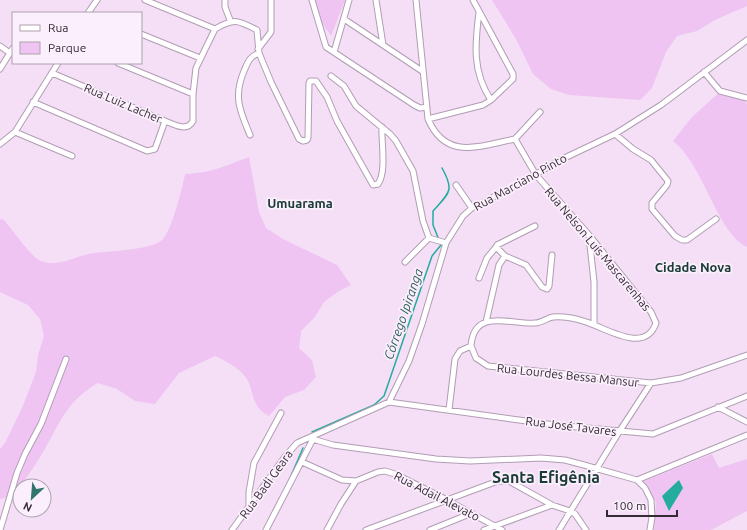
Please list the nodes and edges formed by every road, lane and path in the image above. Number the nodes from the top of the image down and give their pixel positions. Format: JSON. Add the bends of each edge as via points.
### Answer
{"nodes":[{"id":1,"x":97,"y":0,"type":"edge"},
{"id":2,"x":145,"y":0,"type":"edge"},
{"id":3,"x":225,"y":0,"type":"edge"},
{"id":4,"x":271,"y":0,"type":"edge"},
{"id":5,"x":312,"y":0,"type":"edge"},
{"id":6,"x":349,"y":0,"type":"edge"},
{"id":7,"x":376,"y":0,"type":"edge"},
{"id":8,"x":416,"y":0,"type":"edge"},
{"id":9,"x":473,"y":0,"type":"edge"},
{"id":10,"x":90,"y":12,"type":"edge"},
{"id":11,"x":479,"y":12,"type":"junction"},
{"id":12,"x":344,"y":19,"type":"junction"},
{"id":13,"x":230,"y":20,"type":"junction"},
{"id":14,"x":215,"y":29,"type":"junction"},
{"id":15,"x":142,"y":34,"type":"edge"},
{"id":16,"x":747,"y":40,"type":"edge"},
{"id":17,"x":383,"y":45,"type":"junction"},
{"id":18,"x":0,"y":46,"type":"edge"},
{"id":19,"x":12,"y":50,"type":"edge"},
{"id":20,"x":259,"y":51,"type":"junction"},
{"id":21,"x":334,"y":52,"type":"junction"},
{"id":22,"x":200,"y":58,"type":"junction"},
{"id":23,"x":57,"y":64,"type":"edge"},
{"id":24,"x":120,"y":64,"type":"edge"},
{"id":25,"x":0,"y":69,"type":"edge"},
{"id":26,"x":422,"y":71,"type":"junction"},
{"id":27,"x":704,"y":72,"type":"junction"},
{"id":28,"x":52,"y":73,"type":"junction"},
{"id":29,"x":331,"y":76,"type":"dead end"},
{"id":30,"x":193,"y":94,"type":"junction"},
{"id":31,"x":747,"y":98,"type":"edge"},
{"id":32,"x":491,"y":100,"type":"junction"},
{"id":33,"x":33,"y":102,"type":"junction"},
{"id":34,"x":427,"y":108,"type":"junction"},
{"id":35,"x":540,"y":112,"type":"dead end"},
{"id":36,"x":428,"y":119,"type":"junction"},
{"id":37,"x":165,"y":121,"type":"junction"},
{"id":38,"x":382,"y":127,"type":"junction"},
{"id":39,"x":14,"y":132,"type":"junction"},
{"id":40,"x":615,"y":134,"type":"junction"},
{"id":41,"x":250,"y":135,"type":"dead end"},
{"id":42,"x":515,"y":139,"type":"junction"},
{"id":43,"x":0,"y":144,"type":"edge"},
{"id":44,"x":72,"y":156,"type":"dead end"},
{"id":45,"x":536,"y":175,"type":"junction"},
{"id":46,"x":456,"y":185,"type":"dead end"},
{"id":47,"x":472,"y":208,"type":"junction"},
{"id":48,"x":716,"y":219,"type":"dead end"},
{"id":49,"x":535,"y":226,"type":"dead end"},
{"id":50,"x":589,"y":235,"type":"junction"},
{"id":51,"x":429,"y":238,"type":"junction"},
{"id":52,"x":445,"y":243,"type":"junction"},
{"id":53,"x":496,"y":247,"type":"junction"},
{"id":54,"x":552,"y":255,"type":"dead end"},
{"id":55,"x":505,"y":256,"type":"junction"},
{"id":56,"x":405,"y":262,"type":"dead end"},
{"id":57,"x":479,"y":278,"type":"dead end"},
{"id":58,"x":486,"y":322,"type":"junction"},
{"id":59,"x":594,"y":325,"type":"junction"},
{"id":60,"x":471,"y":346,"type":"junction"},
{"id":61,"x":747,"y":354,"type":"edge"},
{"id":62,"x":66,"y":359,"type":"dead end"},
{"id":63,"x":651,"y":384,"type":"junction"},
{"id":64,"x":747,"y":396,"type":"edge"},
{"id":65,"x":389,"y":402,"type":"junction"},
{"id":66,"x":718,"y":407,"type":"junction"},
{"id":67,"x":449,"y":410,"type":"junction"},
{"id":68,"x":281,"y":413,"type":"dead end"},
{"id":69,"x":747,"y":422,"type":"edge"},
{"id":70,"x":619,"y":432,"type":"junction"},
{"id":71,"x":747,"y":435,"type":"edge"},
{"id":72,"x":311,"y":439,"type":"junction"},
{"id":73,"x":302,"y":462,"type":"junction"},
{"id":74,"x":596,"y":470,"type":"junction"},
{"id":75,"x":637,"y":480,"type":"junction"},
{"id":76,"x":356,"y":481,"type":"junction"},
{"id":77,"x":445,"y":499,"type":"junction"},
{"id":78,"x":249,"y":505,"type":"junction"},
{"id":79,"x":552,"y":505,"type":"junction"},
{"id":80,"x":570,"y":511,"type":"junction"},
{"id":81,"x":472,"y":513,"type":"junction"},
{"id":82,"x":495,"y":526,"type":"junction"},
{"id":83,"x":0,"y":528,"type":"edge"},
{"id":84,"x":232,"y":530,"type":"edge"},
{"id":85,"x":266,"y":530,"type":"edge"},
{"id":86,"x":327,"y":530,"type":"edge"},
{"id":87,"x":366,"y":530,"type":"edge"},
{"id":88,"x":430,"y":530,"type":"edge"},
{"id":89,"x":484,"y":530,"type":"edge"},
{"id":90,"x":502,"y":530,"type":"edge"},
{"id":91,"x":559,"y":530,"type":"edge"},
{"id":92,"x":586,"y":530,"type":"edge"},
{"id":93,"x":650,"y":530,"type":"edge"}],
"edges":[{"from":1,"to":10,"type":"street"},
{"from":2,"to":14,"type":"street"},
{"from":3,"to":13,"type":"street"},
{"from":4,"to":20,"type":"street","via":[[271,32]]},
{"from":5,"to":21,"type":"street","via":[[323,42]]},
{"from":6,"to":12,"type":"street"},
{"from":7,"to":17,"type":"street"},
{"from":8,"to":26,"type":"street"},
{"from":9,"to":11,"type":"street"},
{"from":11,"to":32,"type":"street","via":[[477,69],[482,86]]},
{"from":11,"to":32,"type":"street","via":[[514,77],[512,82]]},
{"from":12,"to":17,"type":"street"},
{"from":12,"to":21,"type":"street"},
{"from":13,"to":14,"type":"street"},
{"from":13,"to":20,"type":"street","via":[[257,30]]},
{"from":14,"to":22,"type":"street"},
{"from":15,"to":22,"type":"street"},
{"from":16,"to":27,"type":"street","name":"Rua Marciano Pinto"},
{"from":17,"to":26,"type":"street"},
{"from":18,"to":19,"type":"street"},
{"from":19,"to":25,"type":"street"},
{"from":20,"to":38,"type":"street","via":[[299,139],[303,141],[308,138],[308,87],[313,80],[327,97],[337,121],[373,185],[378,184],[382,177]]},
{"from":20,"to":41,"type":"street","via":[[248,61],[238,90],[240,109]]},
{"from":21,"to":34,"type":"street","via":[[414,105]]},
{"from":22,"to":30,"type":"street","via":[[194,76]]},
{"from":23,"to":28,"type":"street"},
{"from":24,"to":30,"type":"street"},
{"from":26,"to":34,"type":"street"},
{"from":27,"to":31,"type":"street","via":[[720,91]]},
{"from":27,"to":40,"type":"street","name":"Rua Marciano Pinto","via":[[661,105]]},
{"from":28,"to":33,"type":"street"},
{"from":28,"to":37,"type":"street","name":"Rua Luiz Lacher"},
{"from":29,"to":38,"type":"street","via":[[344,86],[356,106]]},
{"from":30,"to":37,"type":"street","name":"Rua Luiz Lacher","via":[[191,125],[184,128]]},
{"from":32,"to":36,"type":"street","via":[[474,108]]},
{"from":33,"to":37,"type":"street","via":[[147,151],[155,149]]},
{"from":33,"to":39,"type":"street"},
{"from":34,"to":36,"type":"street"},
{"from":35,"to":42,"type":"street"},
{"from":36,"to":42,"type":"street","via":[[437,136],[456,147]]},
{"from":38,"to":51,"type":"street","via":[[396,141],[413,171]]},
{"from":39,"to":43,"type":"street"},
{"from":39,"to":44,"type":"street"},
{"from":40,"to":45,"type":"street","name":"Rua Marciano Pinto","via":[[556,162]]},
{"from":40,"to":48,"type":"street","via":[[651,160],[668,181],[652,203],[652,209],[675,236],[687,240]]},
{"from":42,"to":45,"type":"street","name":"Rua Nelson Luís Mascarenhas"},
{"from":45,"to":47,"type":"street","name":"Rua Marciano Pinto"},
{"from":45,"to":50,"type":"street","name":"Rua Nelson Luís Mascarenhas"},
{"from":46,"to":47,"type":"street"},
{"from":47,"to":52,"type":"street","name":"Rua Marciano Pinto","via":[[457,224]]},
{"from":49,"to":53,"type":"street"},
{"from":50,"to":59,"type":"street","via":[[594,282]]},
{"from":50,"to":59,"type":"street","name":"Rua Nelson Luís Mascarenhas","via":[[651,312],[656,323],[650,333],[640,338],[627,338]]},
{"from":51,"to":52,"type":"street"},
{"from":51,"to":56,"type":"street"},
{"from":52,"to":65,"type":"street","name":"Rua Marciano Pinto","via":[[417,339]]},
{"from":53,"to":55,"type":"street"},
{"from":53,"to":57,"type":"street","via":[[487,258]]},
{"from":54,"to":55,"type":"street","via":[[547,289],[542,287],[526,266]]},
{"from":55,"to":58,"type":"street","via":[[499,265]]},
{"from":58,"to":59,"type":"street","name":"Rua Nelson Luís Mascarenhas","via":[[496,320],[535,323],[560,318]]},
{"from":58,"to":60,"type":"street","via":[[474,334]]},
{"from":60,"to":63,"type":"street","name":"Rua Lourdes Bessa Mansur","via":[[476,358],[488,366]]},
{"from":60,"to":67,"type":"street","via":[[460,351],[455,359]]},
{"from":61,"to":63,"type":"street","name":"Rua Lourdes Bessa Mansur","via":[[681,378]]},
{"from":62,"to":83,"type":"street","via":[[41,424],[17,473]]},
{"from":63,"to":70,"type":"street"},
{"from":64,"to":66,"type":"street","name":"Rua José Tavares"},
{"from":65,"to":67,"type":"street","name":"Rua José Tavares"},
{"from":65,"to":72,"type":"street","name":"Rua Badi Geara"},
{"from":66,"to":69,"type":"street"},
{"from":66,"to":70,"type":"street","name":"Rua José Tavares","via":[[653,434]]},
{"from":67,"to":70,"type":"street","name":"Rua José Tavares"},
{"from":68,"to":78,"type":"street","via":[[254,463]]},
{"from":70,"to":74,"type":"street"},
{"from":71,"to":75,"type":"street"},
{"from":72,"to":73,"type":"street"},
{"from":72,"to":74,"type":"street","via":[[333,445],[470,461],[541,458],[565,460]]},
{"from":72,"to":78,"type":"street","name":"Rua Badi Geara","via":[[297,443],[290,450]]},
{"from":73,"to":76,"type":"street","via":[[342,480]]},
{"from":73,"to":85,"type":"street"},
{"from":74,"to":75,"type":"street"},
{"from":74,"to":80,"type":"street"},
{"from":75,"to":93,"type":"street","via":[[651,500]]},
{"from":76,"to":77,"type":"street","name":"Rua Adail Alevato","via":[[385,471]]},
{"from":76,"to":86,"type":"street"},
{"from":77,"to":79,"type":"street","via":[[504,480]]},
{"from":77,"to":81,"type":"street","name":"Rua Adail Alevato"},
{"from":77,"to":87,"type":"street"},
{"from":78,"to":84,"type":"street","name":"Rua Badi Geara"},
{"from":79,"to":80,"type":"street"},
{"from":79,"to":82,"type":"street"},
{"from":80,"to":91,"type":"street"},
{"from":80,"to":92,"type":"street"},
{"from":81,"to":82,"type":"street","name":"Rua Adail Alevato"},
{"from":81,"to":88,"type":"street"},
{"from":82,"to":89,"type":"street"},
{"from":82,"to":90,"type":"street","name":"Rua Adail Alevato"}]}
